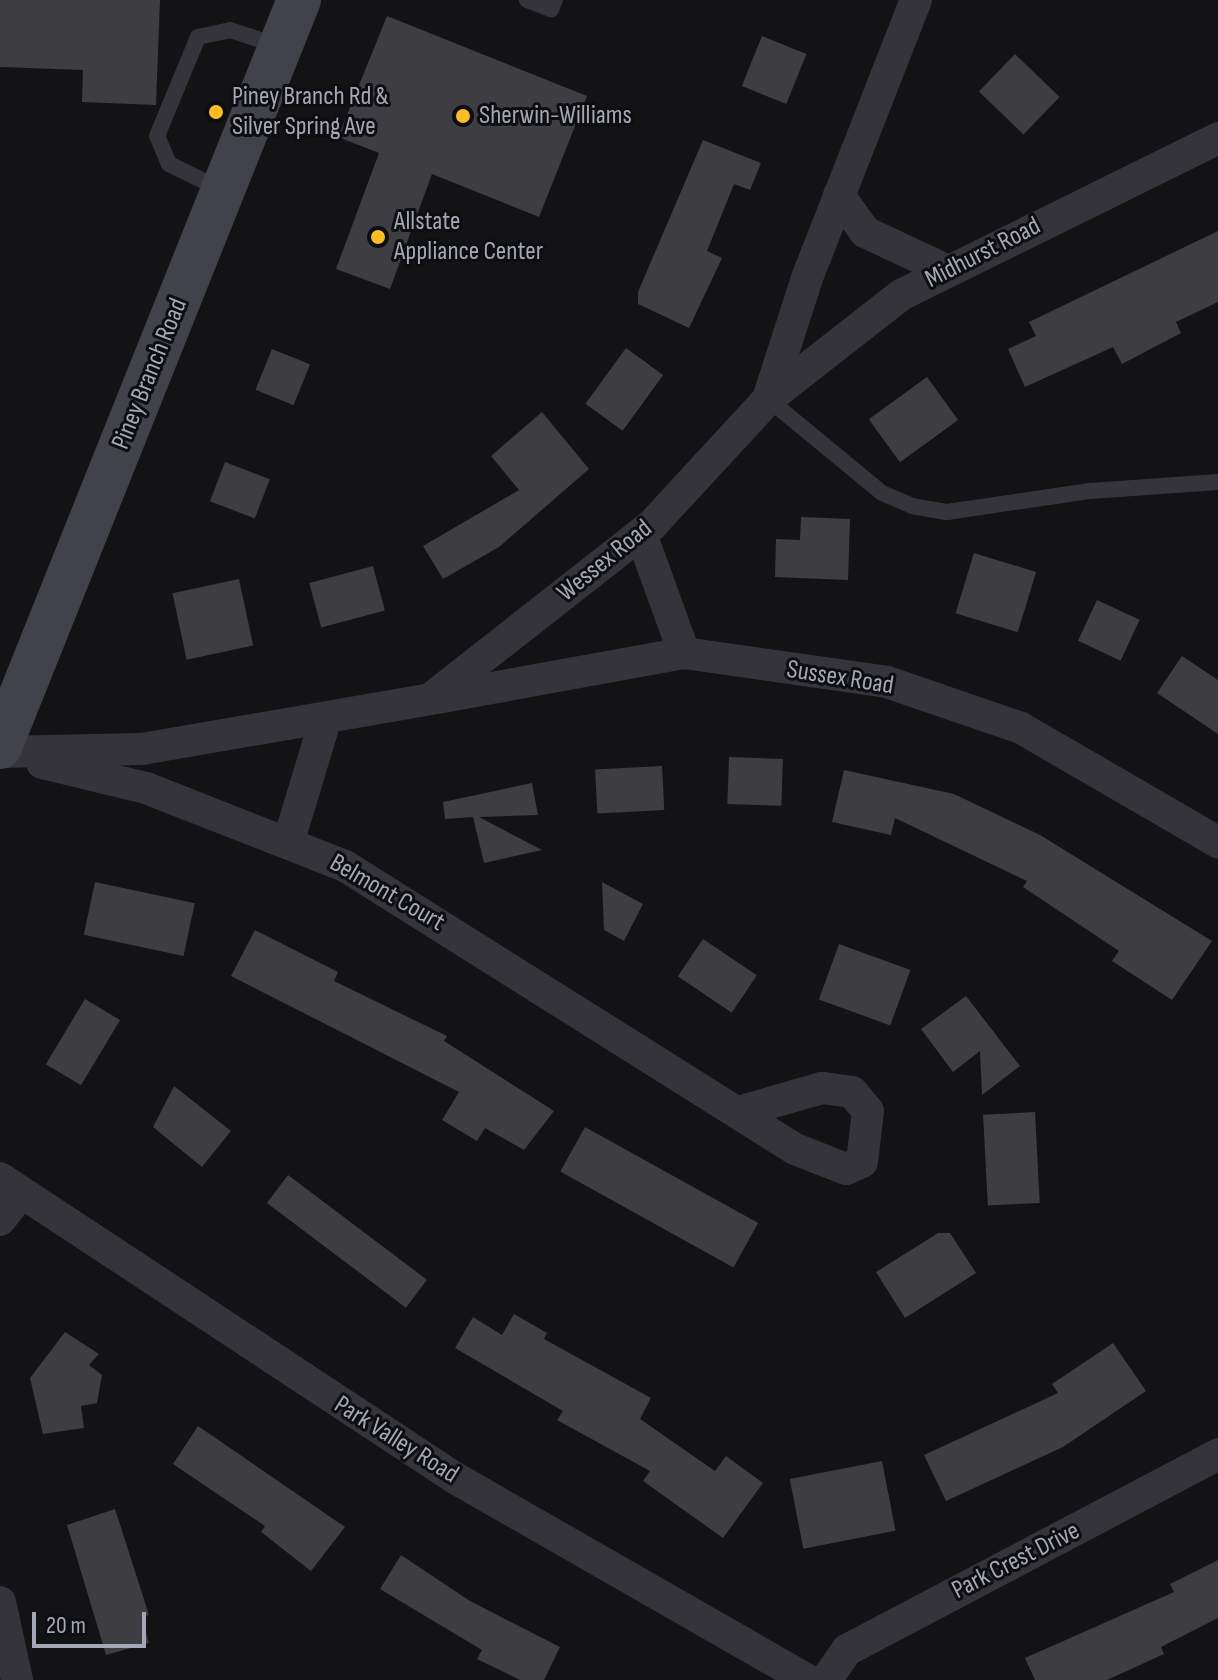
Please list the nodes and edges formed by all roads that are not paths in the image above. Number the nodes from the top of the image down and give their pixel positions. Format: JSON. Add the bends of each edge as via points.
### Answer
{"nodes":[{"id":1,"x":299,"y":0,"type":"edge"},
{"id":2,"x":527,"y":0,"type":"edge"},
{"id":3,"x":555,"y":0,"type":"edge"},
{"id":4,"x":916,"y":0,"type":"edge"},
{"id":5,"x":281,"y":47,"type":"junction"},
{"id":6,"x":1218,"y":138,"type":"edge"},
{"id":7,"x":224,"y":190,"type":"junction"},
{"id":8,"x":839,"y":195,"type":"junction"},
{"id":9,"x":946,"y":270,"type":"junction"},
{"id":10,"x":768,"y":399,"type":"junction"},
{"id":11,"x":1218,"y":482,"type":"edge"},
{"id":12,"x":641,"y":534,"type":"junction"},
{"id":13,"x":684,"y":653,"type":"junction"},
{"id":14,"x":430,"y":699,"type":"junction"},
{"id":15,"x":325,"y":721,"type":"junction"},
{"id":16,"x":0,"y":751,"type":"edge"},
{"id":17,"x":289,"y":840,"type":"junction"},
{"id":18,"x":1218,"y":842,"type":"edge"},
{"id":19,"x":738,"y":1112,"type":"dead end"},
{"id":20,"x":6,"y":1198,"type":"edge"},
{"id":21,"x":1218,"y":1454,"type":"edge"},
{"id":22,"x":0,"y":1602,"type":"edge"},
{"id":23,"x":17,"y":1680,"type":"edge"},
{"id":24,"x":807,"y":1680,"type":"edge"},
{"id":25,"x":826,"y":1680,"type":"edge"}],
"edges":[{"from":1,"to":5,"type":"main road","name":"Piney Branch Road"},
{"from":2,"to":3,"type":"lane","via":[[551,9]]},
{"from":4,"to":8,"type":"street","name":"Wessex Road"},
{"from":5,"to":7,"type":"main road","name":"Piney Branch Road"},
{"from":5,"to":7,"type":"lane","via":[[230,30],[198,37],[157,136],[169,164]]},
{"from":6,"to":9,"type":"street","name":"Midhurst Road"},
{"from":7,"to":16,"type":"main road","name":"Piney Branch Road"},
{"from":8,"to":9,"type":"street","via":[[865,232]]},
{"from":8,"to":10,"type":"street","name":"Wessex Road"},
{"from":9,"to":10,"type":"street","name":"Midhurst Road","via":[[901,295]]},
{"from":10,"to":11,"type":"lane","via":[[882,493],[947,512]]},
{"from":10,"to":12,"type":"street","name":"Wessex Road"},
{"from":12,"to":13,"type":"street"},
{"from":12,"to":14,"type":"street","name":"Wessex Road"},
{"from":13,"to":14,"type":"street","name":"Sussex Road"},
{"from":13,"to":18,"type":"street","name":"Sussex Road","via":[[887,682],[1021,728]]},
{"from":14,"to":15,"type":"street","name":"Wessex Road"},
{"from":15,"to":16,"type":"street","name":"Wessex Road","via":[[142,749]]},
{"from":15,"to":17,"type":"street"},
{"from":16,"to":17,"type":"street","name":"Belmont Court","via":[[146,788]]},
{"from":17,"to":19,"type":"street","name":"Belmont Court","via":[[345,866]]},
{"from":20,"to":24,"type":"street","name":"Park Valley Road","via":[[94,1238],[455,1478]]},
{"from":21,"to":25,"type":"street","name":"Park Crest Drive","via":[[847,1650]]},
{"from":22,"to":23,"type":"street"}]}
